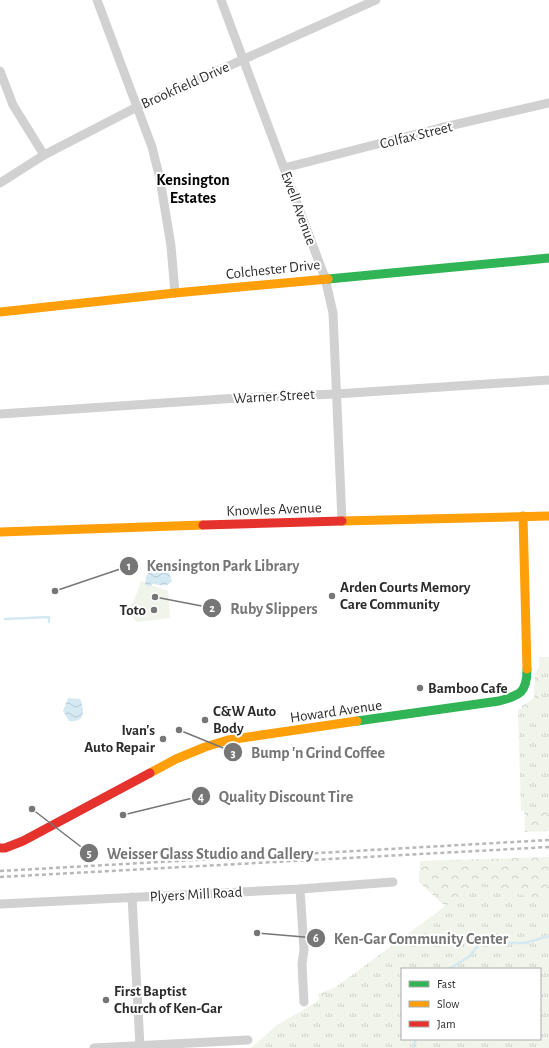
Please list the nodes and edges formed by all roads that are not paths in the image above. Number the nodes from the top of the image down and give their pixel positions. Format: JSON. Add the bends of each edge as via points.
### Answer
{"nodes":[{"id":1,"x":97,"y":0,"type":"edge"},
{"id":2,"x":221,"y":0,"type":"edge"},
{"id":3,"x":376,"y":0,"type":"edge"},
{"id":4,"x":242,"y":59,"type":"junction"},
{"id":5,"x":1,"y":75,"type":"edge"},
{"id":6,"x":549,"y":103,"type":"edge"},
{"id":7,"x":137,"y":107,"type":"junction"},
{"id":8,"x":44,"y":155,"type":"junction"},
{"id":9,"x":284,"y":168,"type":"junction"},
{"id":10,"x":0,"y":183,"type":"edge"},
{"id":11,"x":549,"y":258,"type":"edge"},
{"id":12,"x":325,"y":278,"type":"junction"},
{"id":13,"x":176,"y":293,"type":"junction"},
{"id":14,"x":0,"y":312,"type":"edge"},
{"id":15,"x":549,"y":380,"type":"edge"},
{"id":16,"x":336,"y":394,"type":"junction"},
{"id":17,"x":0,"y":414,"type":"edge"},
{"id":18,"x":523,"y":516,"type":"junction"},
{"id":19,"x":549,"y":516,"type":"edge"},
{"id":20,"x":342,"y":521,"type":"junction"},
{"id":21,"x":0,"y":532,"type":"edge"},
{"id":22,"x":0,"y":848,"type":"edge"},
{"id":23,"x":393,"y":882,"type":"dead end"},
{"id":24,"x":300,"y":889,"type":"junction"},
{"id":25,"x":132,"y":897,"type":"junction"},
{"id":26,"x":0,"y":904,"type":"edge"},
{"id":27,"x":304,"y":1002,"type":"dead end"},
{"id":28,"x":248,"y":1040,"type":"dead end"},
{"id":29,"x":140,"y":1046,"type":"junction"},
{"id":30,"x":94,"y":1048,"type":"edge"}],
"edges":[{"from":1,"to":7,"type":"street"},
{"from":2,"to":4,"type":"street","name":"Ewell Avenue"},
{"from":3,"to":4,"type":"street","name":"Brookfield Drive"},
{"from":4,"to":7,"type":"street","name":"Brookfield Drive"},
{"from":4,"to":9,"type":"street","name":"Ewell Avenue"},
{"from":5,"to":8,"type":"street","via":[[13,105]]},
{"from":6,"to":9,"type":"street","name":"Colfax Street"},
{"from":7,"to":8,"type":"street","name":"Brookfield Drive"},
{"from":7,"to":13,"type":"street","via":[[152,147],[160,179]]},
{"from":8,"to":10,"type":"street","name":"Brookfield Drive"},
{"from":9,"to":12,"type":"street","name":"Ewell Avenue"},
{"from":11,"to":12,"type":"street","name":"Colchester Drive"},
{"from":12,"to":13,"type":"street","name":"Colchester Drive"},
{"from":12,"to":16,"type":"street","name":"Ewell Avenue","via":[[333,313]]},
{"from":13,"to":14,"type":"street","name":"Colchester Drive"},
{"from":15,"to":16,"type":"street","name":"Warner Street"},
{"from":16,"to":17,"type":"street","name":"Warner Street"},
{"from":16,"to":20,"type":"street","name":"Ewell Avenue"},
{"from":18,"to":19,"type":"street","name":"Knowles Avenue"},
{"from":18,"to":20,"type":"street","name":"Knowles Avenue"},
{"from":18,"to":22,"type":"street","name":"Howard Avenue","via":[[527,672],[525,689],[520,695],[499,701],[228,740],[176,759],[23,841]]},
{"from":20,"to":21,"type":"street","name":"Knowles Avenue"},
{"from":23,"to":24,"type":"street","name":"Plyers Mill Road"},
{"from":24,"to":25,"type":"street","name":"Plyers Mill Road"},
{"from":24,"to":27,"type":"street"},
{"from":25,"to":26,"type":"street","name":"Plyers Mill Road"},
{"from":25,"to":29,"type":"street"},
{"from":28,"to":29,"type":"street"},
{"from":29,"to":30,"type":"street"}]}
